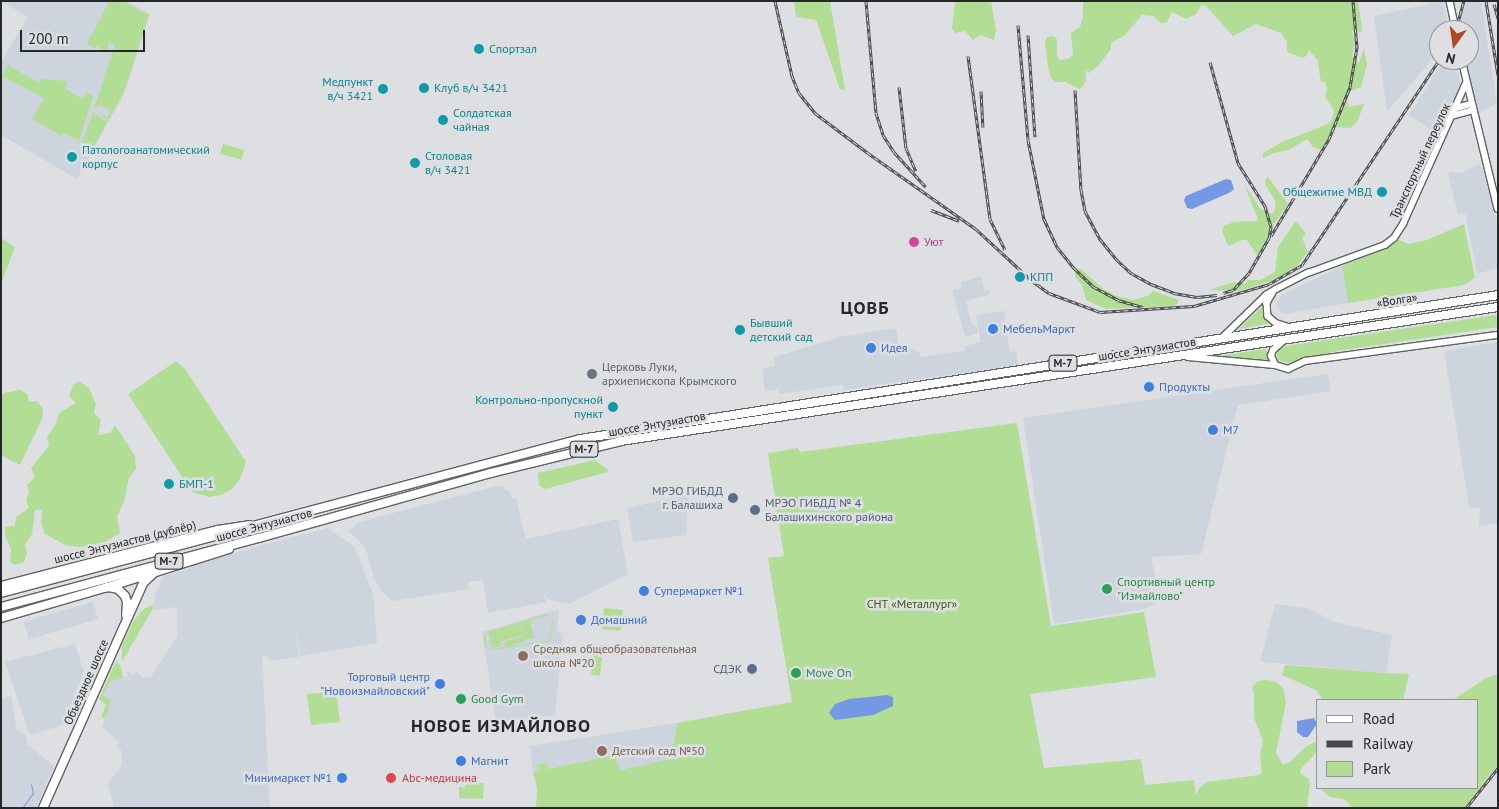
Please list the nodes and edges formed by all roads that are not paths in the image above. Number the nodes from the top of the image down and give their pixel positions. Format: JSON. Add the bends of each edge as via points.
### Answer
{"nodes":[{"id":1,"x":1450,"y":1,"type":"edge"},
{"id":2,"x":1454,"y":20,"type":"edge"},
{"id":3,"x":1464,"y":70,"type":"edge"},
{"id":4,"x":1466,"y":83,"type":"junction"},
{"id":5,"x":1472,"y":107,"type":"junction"},
{"id":6,"x":1456,"y":108,"type":"junction"},
{"id":7,"x":1452,"y":116,"type":"junction"},
{"id":8,"x":1498,"y":209,"type":"edge"},
{"id":9,"x":1276,"y":289,"type":"junction"},
{"id":10,"x":1498,"y":296,"type":"edge"},
{"id":11,"x":1498,"y":307,"type":"edge"},
{"id":12,"x":1296,"y":328,"type":"junction"},
{"id":13,"x":1498,"y":334,"type":"edge"},
{"id":14,"x":1302,"y":337,"type":"joint"},
{"id":15,"x":1220,"y":339,"type":"junction"},
{"id":16,"x":1286,"y":340,"type":"junction"},
{"id":17,"x":1178,"y":356,"type":"junction"},
{"id":18,"x":1275,"y":365,"type":"junction"},
{"id":19,"x":254,"y":526,"type":"junction"},
{"id":20,"x":259,"y":538,"type":"junction"},
{"id":21,"x":157,"y":570,"type":"junction"},
{"id":22,"x":1,"y":586,"type":"edge"},
{"id":23,"x":105,"y":588,"type":"junction"},
{"id":24,"x":1,"y":593,"type":"edge"},
{"id":25,"x":1,"y":607,"type":"edge"},
{"id":26,"x":1,"y":618,"type":"edge"},
{"id":27,"x":125,"y":622,"type":"junction"},
{"id":28,"x":43,"y":808,"type":"edge"}],
"edges":[{"from":1,"to":2,"type":"street"},
{"from":3,"to":4,"type":"street"},
{"from":4,"to":5,"type":"street"},
{"from":4,"to":6,"type":"street","name":"Транспортный переулок"},
{"from":5,"to":6,"type":"street"},
{"from":5,"to":7,"type":"street"},
{"from":5,"to":8,"type":"street"},
{"from":6,"to":7,"type":"street","name":"Транспортный переулок"},
{"from":7,"to":9,"type":"street","name":"Транспортный переулок","via":[[1394,238],[1385,245],[1308,273]]},
{"from":9,"to":12,"type":"street","via":[[1267,303],[1268,316],[1278,324]]},
{"from":9,"to":15,"type":"street","name":"Транспортный переулок"},
{"from":10,"to":12,"type":"main road","name":"«Волга»","number":"М-7"},
{"from":11,"to":14,"type":"main road","name":"«Волга»","number":"М-7"},
{"from":12,"to":15,"type":"main road","name":"шоссе Энтузиастов","number":"М-7"},
{"from":13,"to":18,"type":"street","via":[[1305,361],[1288,369]]},
{"from":14,"to":16,"type":"main road","name":"шоссе Энтузиастов","number":"М-7"},
{"from":15,"to":19,"type":"main road","name":"шоссе Энтузиастов","number":"М-7","via":[[580,439]]},
{"from":16,"to":17,"type":"main road","name":"шоссе Энтузиастов","number":"М-7"},
{"from":16,"to":18,"type":"street","via":[[1273,350],[1271,356]]},
{"from":17,"to":18,"type":"street"},
{"from":17,"to":20,"type":"main road","name":"шоссе Энтузиастов","number":"М-7","via":[[621,441],[491,472]]},
{"from":19,"to":22,"type":"main road","name":"шоссе Энтузиастов (дублёр)","via":[[218,530]]},
{"from":19,"to":24,"type":"main road","name":"шоссе Энтузиастов","number":"М-7"},
{"from":20,"to":21,"type":"main road"},
{"from":20,"to":25,"type":"main road","name":"шоссе Энтузиастов","number":"М-7"},
{"from":21,"to":23,"type":"main road"},
{"from":21,"to":27,"type":"main road","name":"Объездное шоссе","via":[[145,580]]},
{"from":23,"to":26,"type":"main road"},
{"from":23,"to":27,"type":"main road","via":[[114,588],[125,596]]},
{"from":27,"to":28,"type":"main road","name":"Объездное шоссе"}]}
